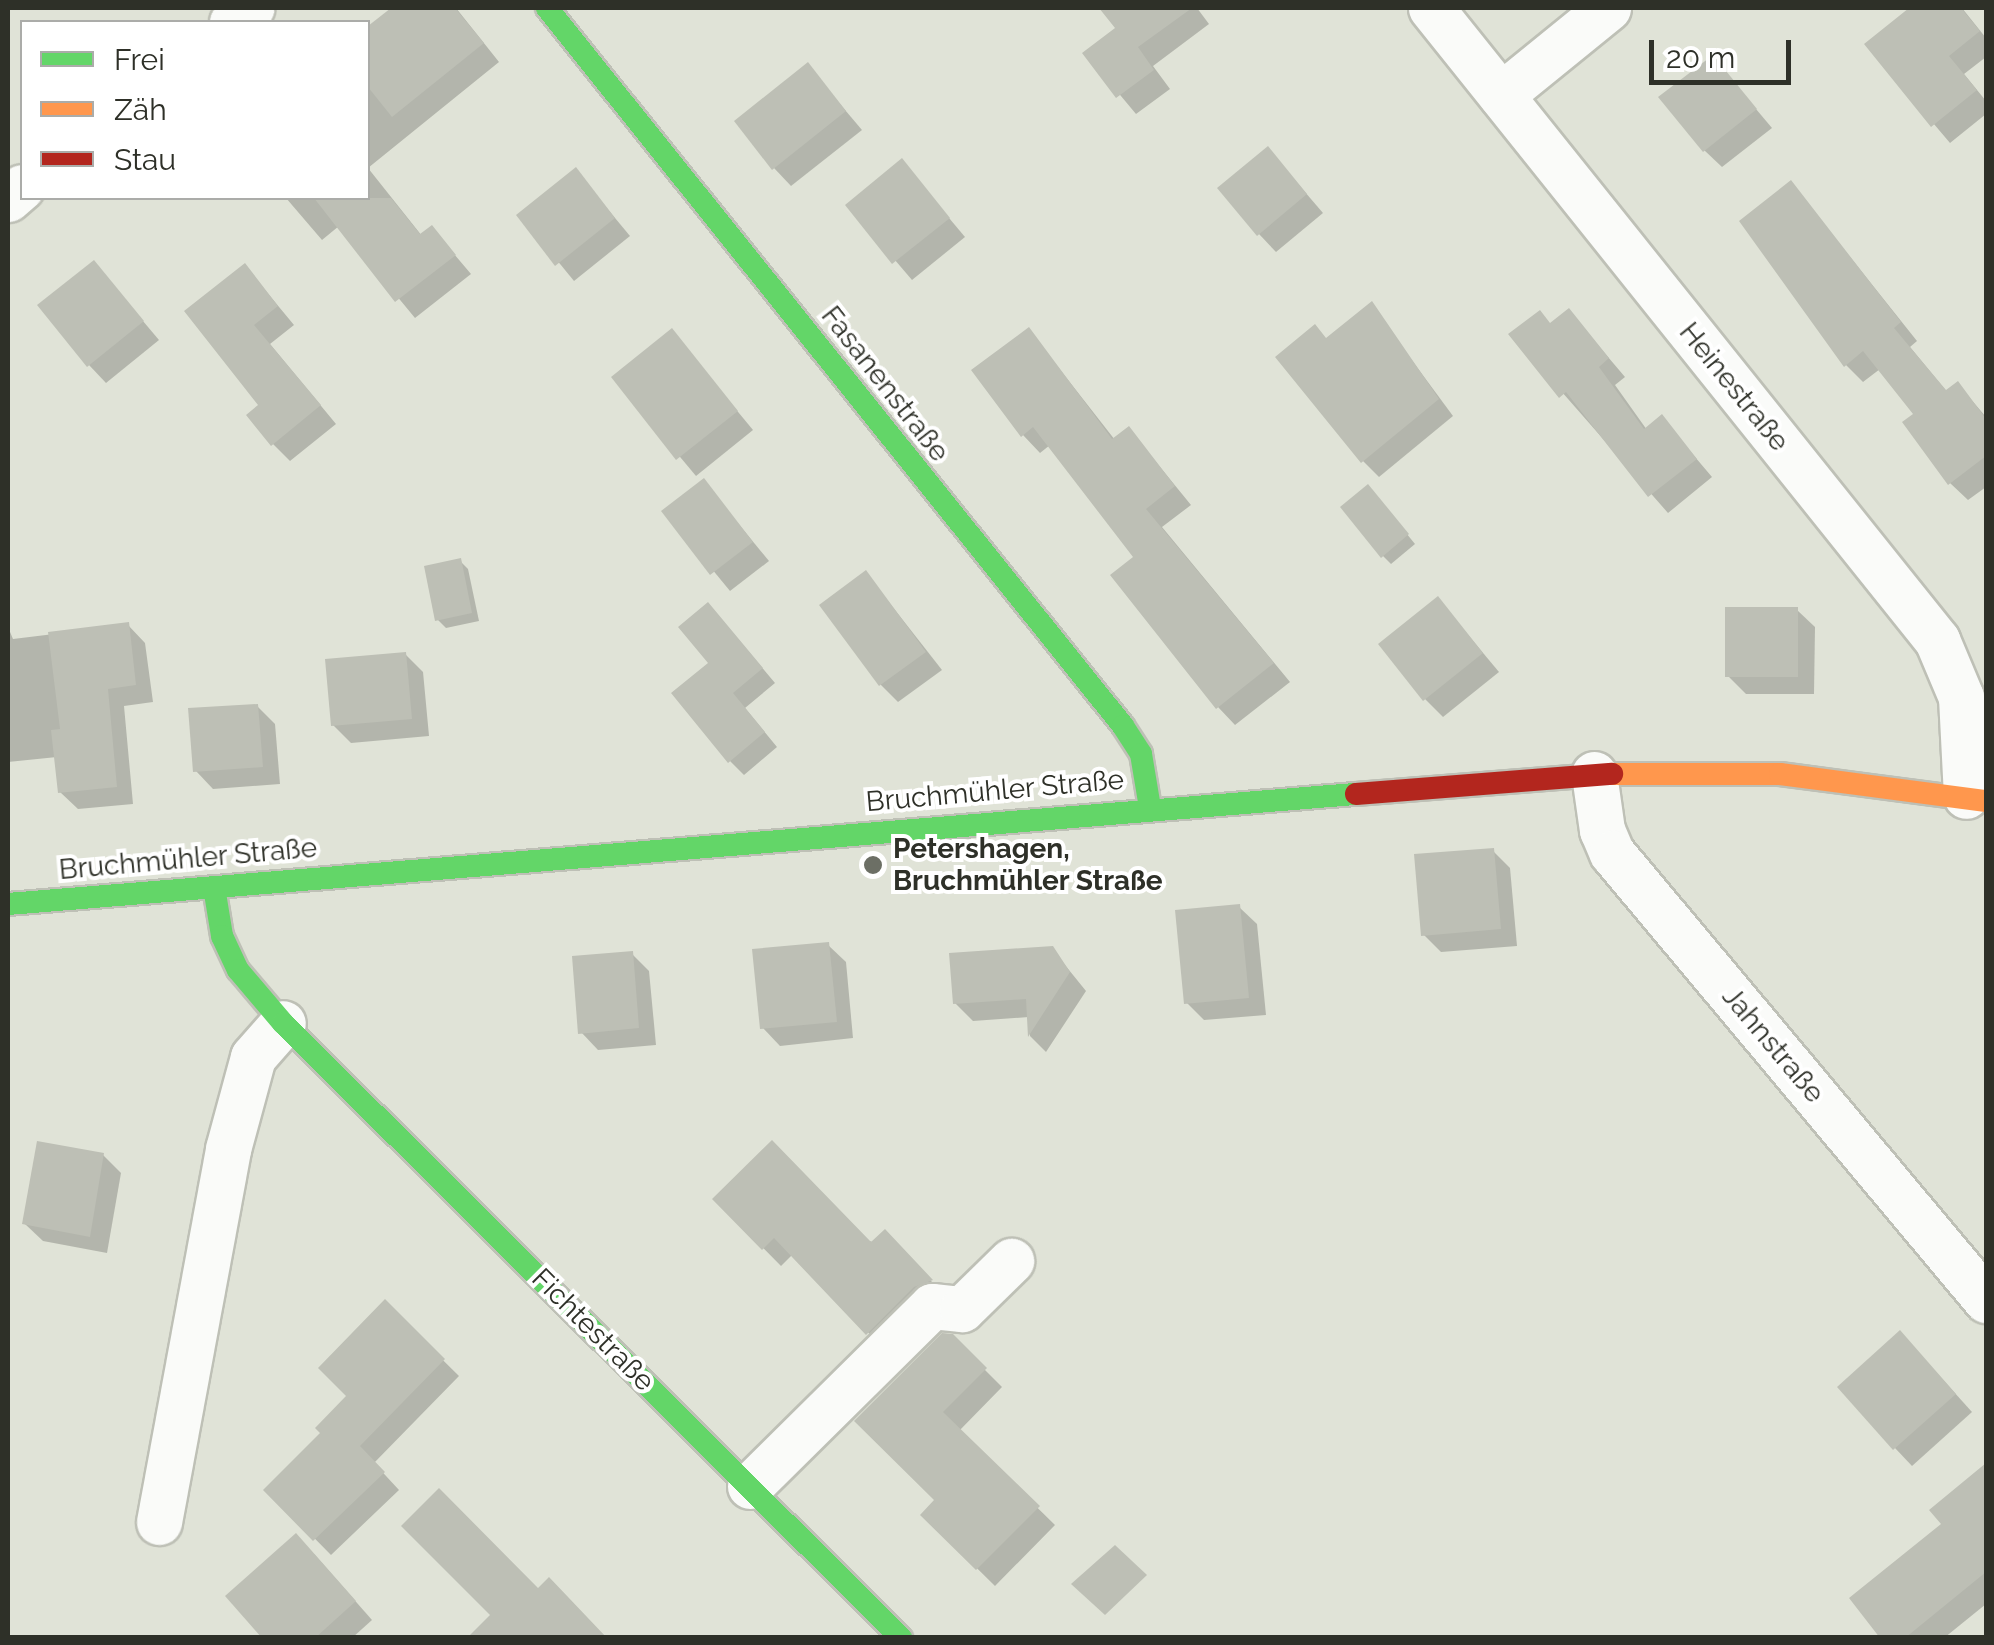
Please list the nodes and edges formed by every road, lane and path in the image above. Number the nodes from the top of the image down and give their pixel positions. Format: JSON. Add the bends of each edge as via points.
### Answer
{"nodes":[{"id":1,"x":548,"y":8,"type":"edge"},
{"id":2,"x":1431,"y":8,"type":"edge"},
{"id":3,"x":1608,"y":8,"type":"edge"},
{"id":4,"x":1501,"y":95,"type":"junction"},
{"id":5,"x":1594,"y":774,"type":"junction"},
{"id":6,"x":1976,"y":798,"type":"edge"},
{"id":7,"x":1150,"y":808,"type":"junction"},
{"id":8,"x":214,"y":887,"type":"junction"},
{"id":9,"x":8,"y":904,"type":"edge"},
{"id":10,"x":284,"y":1023,"type":"junction"},
{"id":11,"x":1012,"y":1261,"type":"dead end"},
{"id":12,"x":1986,"y":1300,"type":"edge"},
{"id":13,"x":750,"y":1486,"type":"junction"},
{"id":14,"x":159,"y":1522,"type":"dead end"},
{"id":15,"x":900,"y":1638,"type":"edge"}],
"edges":[{"from":1,"to":7,"type":"street","name":"Fasanenstraße","via":[[1122,726],[1141,754]]},
{"from":2,"to":4,"type":"street","name":"Heinestraße"},
{"from":3,"to":4,"type":"street"},
{"from":4,"to":6,"type":"street","name":"Heinestraße","via":[[1937,640],[1961,697]]},
{"from":5,"to":6,"type":"street","name":"Bruchmühler Straße","via":[[1780,774]]},
{"from":5,"to":7,"type":"street","name":"Bruchmühler Straße"},
{"from":5,"to":12,"type":"street","name":"Jahnstraße","via":[[1612,854]]},
{"from":7,"to":8,"type":"street","name":"Bruchmühler Straße"},
{"from":8,"to":9,"type":"street","name":"Bruchmühler Straße"},
{"from":8,"to":10,"type":"street","name":"Fichtestraße","via":[[222,936],[238,970]]},
{"from":10,"to":13,"type":"street","name":"Fichtestraße"},
{"from":10,"to":14,"type":"street","via":[[253,1058],[228,1149]]},
{"from":11,"to":13,"type":"street","via":[[962,1309],[932,1306]]},
{"from":13,"to":15,"type":"street","name":"Fichtestraße"}]}
